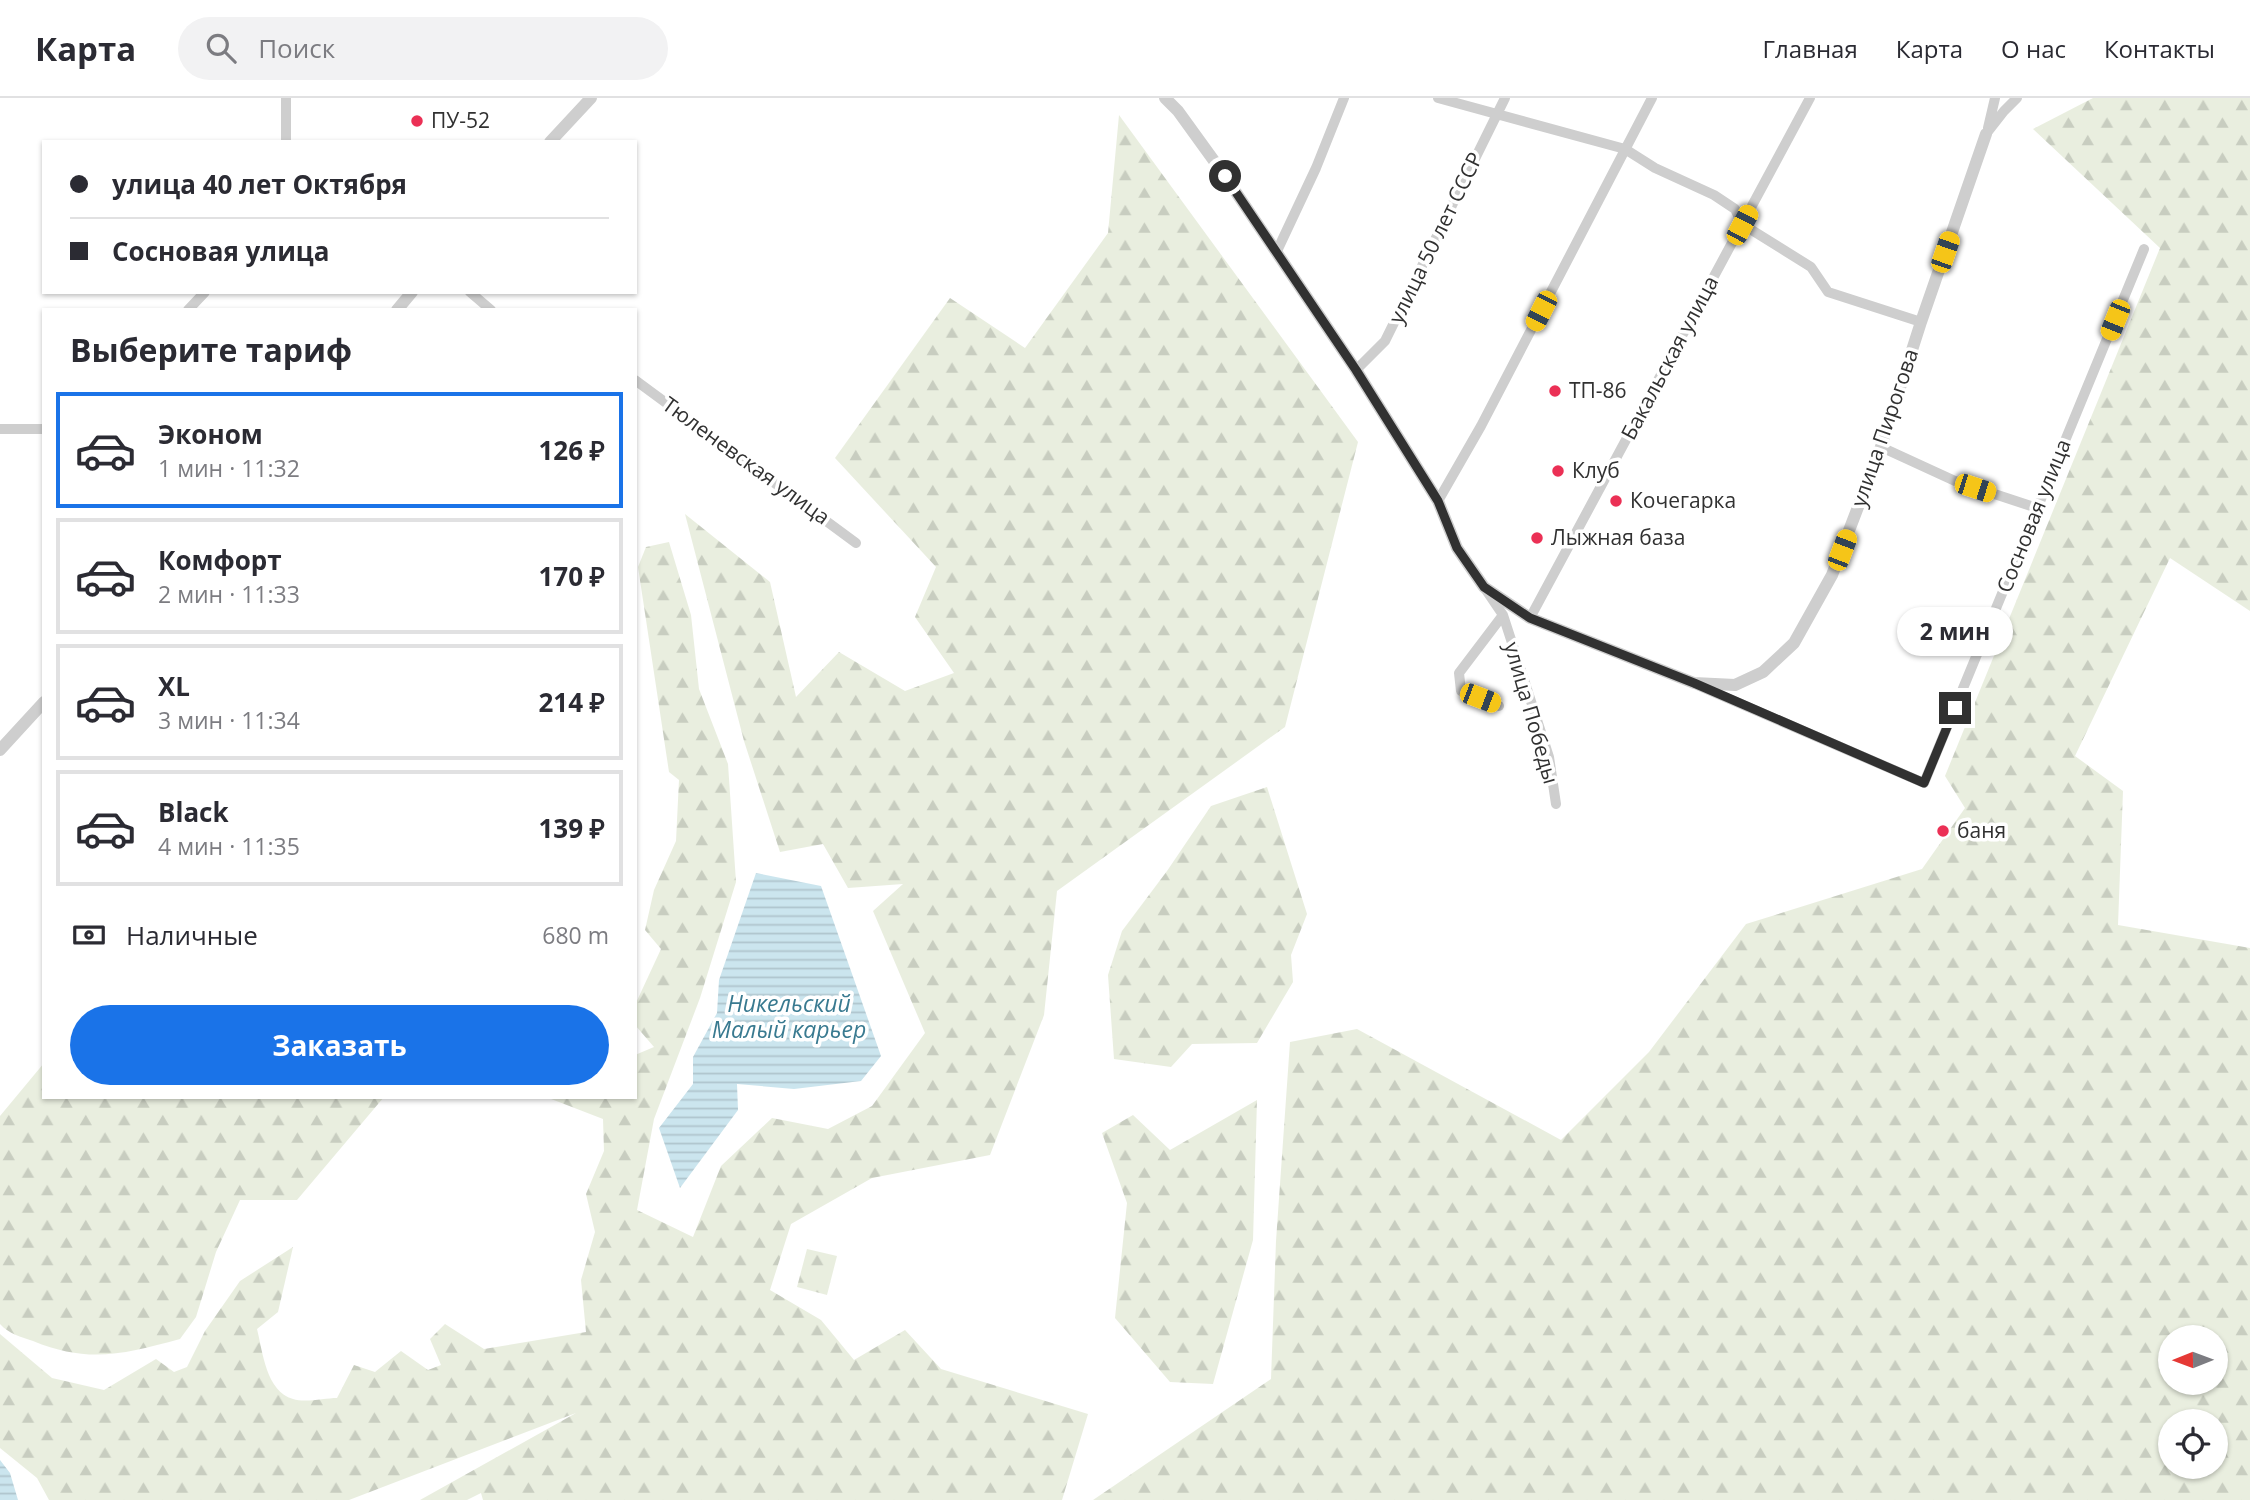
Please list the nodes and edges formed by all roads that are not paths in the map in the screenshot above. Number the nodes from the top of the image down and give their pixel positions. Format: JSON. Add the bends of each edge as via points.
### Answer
{"nodes":[{"id":1,"x":286,"y":98,"type":"edge"},
{"id":2,"x":591,"y":98,"type":"edge"},
{"id":3,"x":1166,"y":98,"type":"edge"},
{"id":4,"x":1344,"y":98,"type":"edge"},
{"id":5,"x":1438,"y":98,"type":"edge"},
{"id":6,"x":1505,"y":98,"type":"edge"},
{"id":7,"x":1652,"y":98,"type":"edge"},
{"id":8,"x":1810,"y":98,"type":"edge"},
{"id":9,"x":1995,"y":98,"type":"edge"},
{"id":10,"x":2017,"y":98,"type":"edge"},
{"id":11,"x":1497,"y":115,"type":"junction"},
{"id":12,"x":1986,"y":134,"type":"junction"},
{"id":13,"x":286,"y":140,"type":"edge"},
{"id":14,"x":552,"y":140,"type":"edge"},
{"id":15,"x":1625,"y":149,"type":"junction"},
{"id":16,"x":1742,"y":225,"type":"junction"},
{"id":17,"x":2144,"y":249,"type":"dead end"},
{"id":18,"x":1277,"y":251,"type":"junction"},
{"id":19,"x":203,"y":294,"type":"edge"},
{"id":20,"x":410,"y":294,"type":"edge"},
{"id":21,"x":472,"y":294,"type":"edge"},
{"id":22,"x":190,"y":308,"type":"edge"},
{"id":23,"x":399,"y":308,"type":"edge"},
{"id":24,"x":489,"y":308,"type":"edge"},
{"id":25,"x":1921,"y":322,"type":"junction"},
{"id":26,"x":1356,"y":370,"type":"junction"},
{"id":27,"x":637,"y":381,"type":"edge"},
{"id":28,"x":0,"y":429,"type":"edge"},
{"id":29,"x":42,"y":429,"type":"edge"},
{"id":30,"x":1881,"y":447,"type":"junction"},
{"id":31,"x":1438,"y":501,"type":"junction"},
{"id":32,"x":2037,"y":508,"type":"junction"},
{"id":33,"x":856,"y":543,"type":"dead end"},
{"id":34,"x":1484,"y":587,"type":"junction"},
{"id":35,"x":1503,"y":615,"type":"junction"},
{"id":36,"x":1530,"y":618,"type":"junction"},
{"id":37,"x":1694,"y":683,"type":"junction"},
{"id":38,"x":42,"y":704,"type":"edge"},
{"id":39,"x":1499,"y":706,"type":"dead end"},
{"id":40,"x":0,"y":750,"type":"edge"},
{"id":41,"x":1556,"y":804,"type":"dead end"}],
"edges":[{"from":1,"to":13,"type":"street"},
{"from":2,"to":14,"type":"street"},
{"from":3,"to":18,"type":"street"},
{"from":4,"to":18,"type":"street"},
{"from":5,"to":11,"type":"street"},
{"from":6,"to":11,"type":"street","name":"улица 50 лет СССР"},
{"from":7,"to":15,"type":"street"},
{"from":8,"to":16,"type":"street","name":"Бакальская улица"},
{"from":9,"to":12,"type":"street","name":"улица Пирогова"},
{"from":10,"to":12,"type":"street"},
{"from":11,"to":15,"type":"street"},
{"from":11,"to":26,"type":"street","name":"улица 50 лет СССР","via":[[1385,341]]},
{"from":12,"to":25,"type":"street","name":"улица Пирогова"},
{"from":15,"to":16,"type":"street","via":[[1714,195],[1735,209]]},
{"from":15,"to":31,"type":"street"},
{"from":16,"to":25,"type":"street","via":[[1811,267],[1828,292]]},
{"from":16,"to":36,"type":"street","name":"Бакальская улица"},
{"from":17,"to":32,"type":"street","name":"Сосновая улица"},
{"from":18,"to":26,"type":"street"},
{"from":19,"to":22,"type":"street"},
{"from":20,"to":23,"type":"street"},
{"from":21,"to":24,"type":"street"},
{"from":25,"to":30,"type":"street","name":"улица Пирогова"},
{"from":26,"to":31,"type":"street"},
{"from":27,"to":33,"type":"street","name":"Тюленевская улица"},
{"from":28,"to":29,"type":"street"},
{"from":30,"to":32,"type":"street","via":[[1955,481]]},
{"from":30,"to":37,"type":"street","name":"улица Пирогова","via":[[1832,575],[1794,643],[1763,672],[1735,685]]},
{"from":31,"to":34,"type":"street","via":[[1457,548]]},
{"from":32,"to":37,"type":"street","name":"Сосновая улица","via":[[1924,783]]},
{"from":34,"to":35,"type":"street","name":"улица Победы"},
{"from":34,"to":36,"type":"street","name":"улица Пирогова"},
{"from":35,"to":39,"type":"street","via":[[1459,673],[1461,691]]},
{"from":35,"to":41,"type":"street","name":"улица Победы","via":[[1549,757]]},
{"from":36,"to":37,"type":"street","name":"улица Пирогова"},
{"from":38,"to":40,"type":"street"}]}
